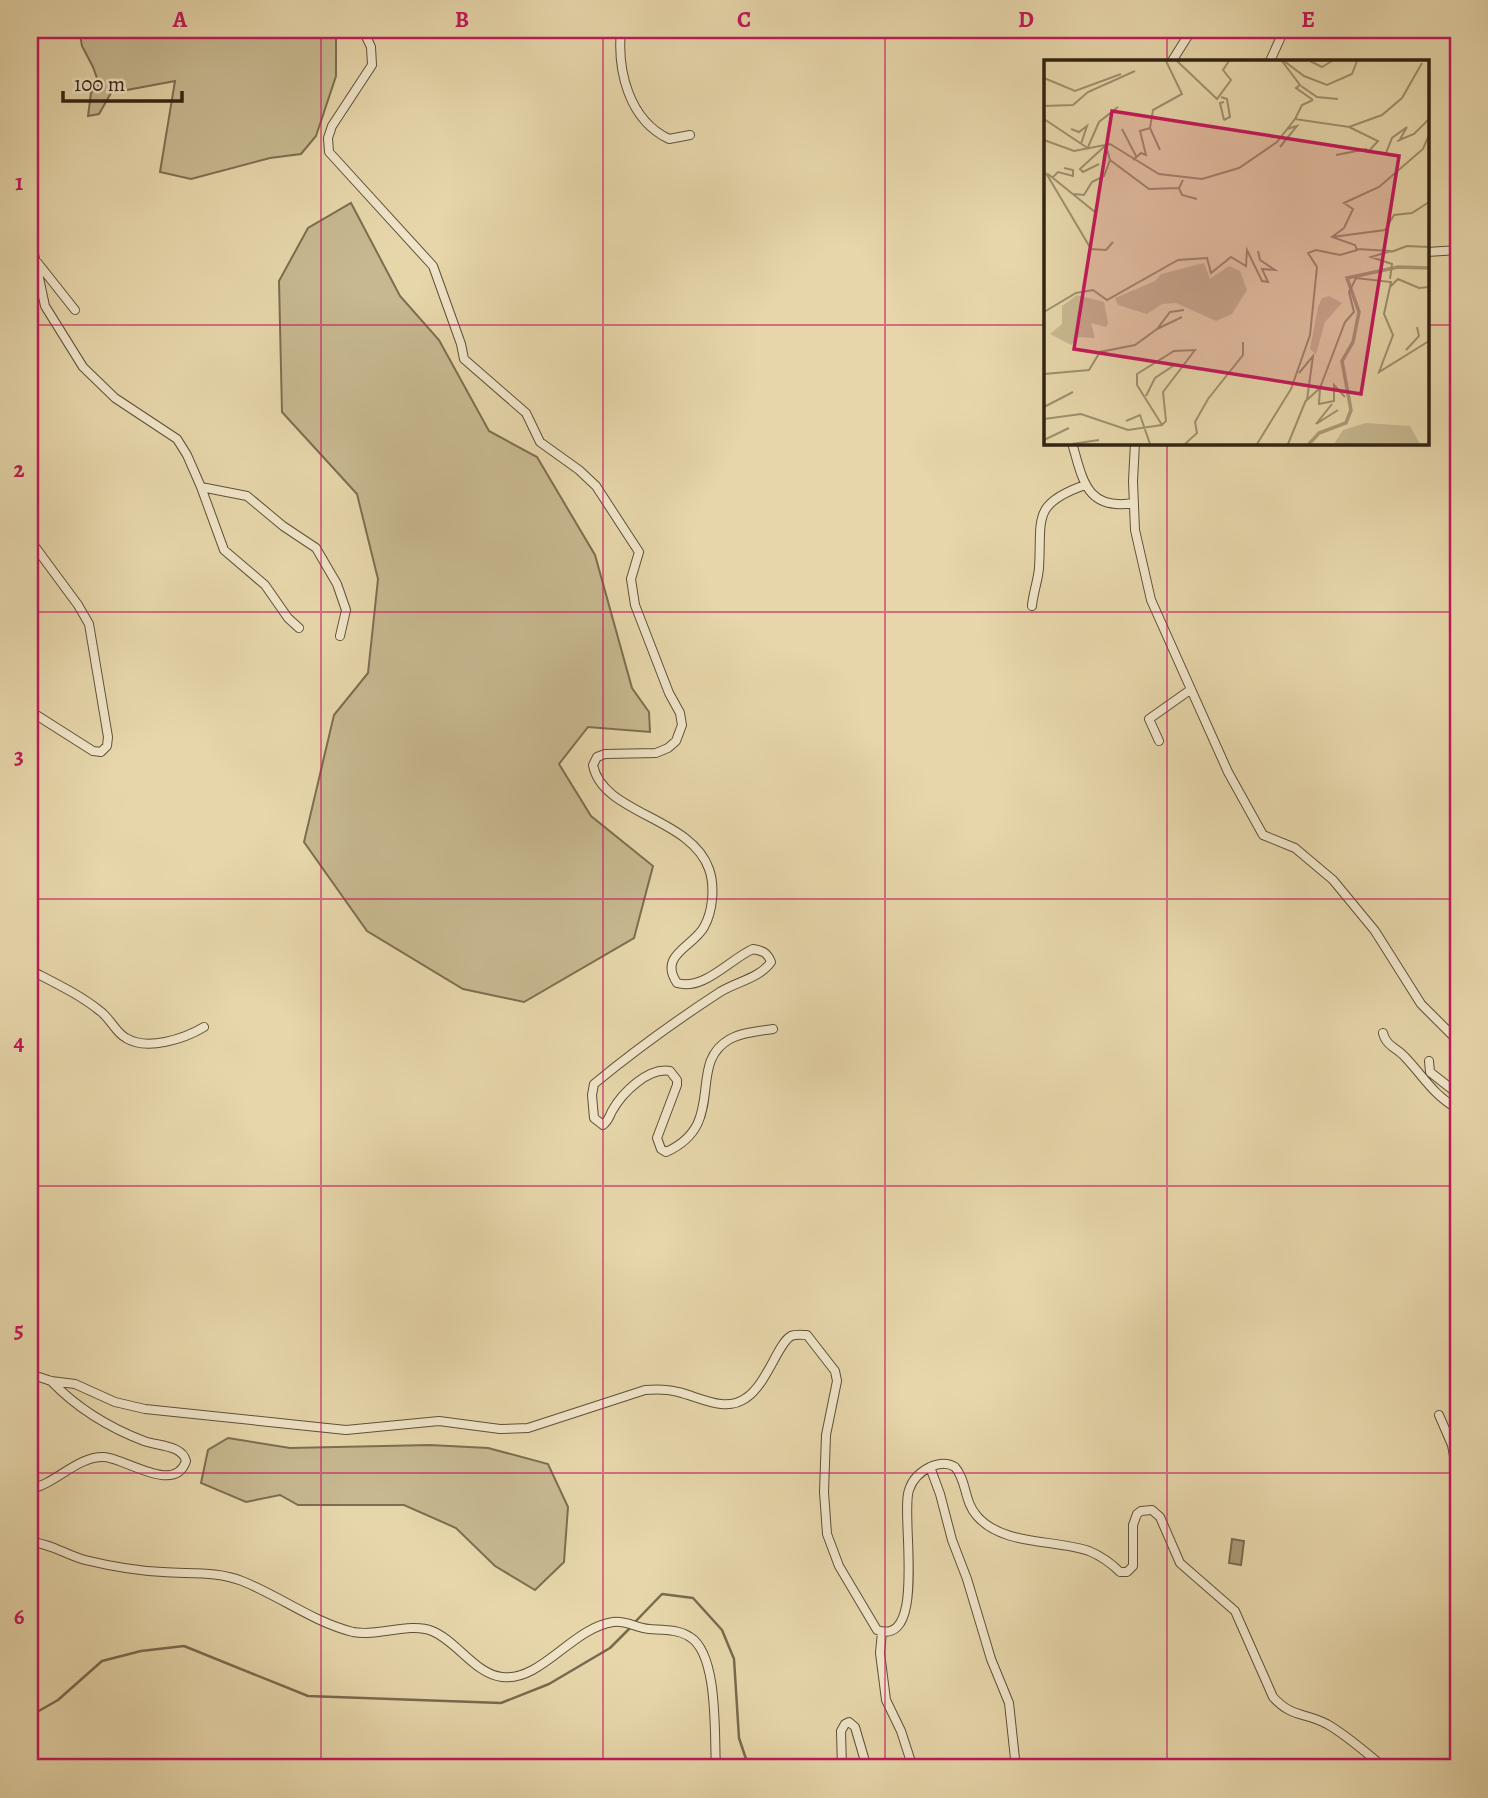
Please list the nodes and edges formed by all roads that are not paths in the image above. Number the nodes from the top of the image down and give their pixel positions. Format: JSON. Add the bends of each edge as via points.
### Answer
{"nodes":[{"id":1,"x":363,"y":30,"type":"edge"},
{"id":2,"x":621,"y":30,"type":"edge"},
{"id":3,"x":1169,"y":30,"type":"edge"},
{"id":4,"x":1216,"y":30,"type":"edge"},
{"id":5,"x":1283,"y":30,"type":"edge"},
{"id":6,"x":1189,"y":34,"type":"junction"},
{"id":7,"x":1173,"y":60,"type":"edge"},
{"id":8,"x":1270,"y":60,"type":"edge"},
{"id":9,"x":690,"y":135,"type":"dead end"},
{"id":10,"x":30,"y":235,"type":"edge"},
{"id":11,"x":1458,"y":250,"type":"edge"},
{"id":12,"x":1428,"y":252,"type":"edge"},
{"id":13,"x":35,"y":259,"type":"junction"},
{"id":14,"x":75,"y":310,"type":"dead end"},
{"id":15,"x":1072,"y":444,"type":"edge"},
{"id":16,"x":1135,"y":444,"type":"edge"},
{"id":17,"x":1085,"y":485,"type":"junction"},
{"id":18,"x":201,"y":487,"type":"junction"},
{"id":19,"x":1134,"y":503,"type":"junction"},
{"id":20,"x":30,"y":540,"type":"edge"},
{"id":21,"x":1031,"y":606,"type":"dead end"},
{"id":22,"x":299,"y":628,"type":"dead end"},
{"id":23,"x":340,"y":636,"type":"dead end"},
{"id":24,"x":1190,"y":690,"type":"junction"},
{"id":25,"x":30,"y":711,"type":"edge"},
{"id":26,"x":1159,"y":741,"type":"dead end"},
{"id":27,"x":30,"y":970,"type":"edge"},
{"id":28,"x":204,"y":1027,"type":"dead end"},
{"id":29,"x":773,"y":1029,"type":"dead end"},
{"id":30,"x":1382,"y":1033,"type":"dead end"},
{"id":31,"x":1458,"y":1041,"type":"edge"},
{"id":32,"x":1429,"y":1061,"type":"dead end"},
{"id":33,"x":1458,"y":1094,"type":"edge"},
{"id":34,"x":1458,"y":1109,"type":"edge"},
{"id":35,"x":30,"y":1374,"type":"edge"},
{"id":36,"x":51,"y":1381,"type":"junction"},
{"id":37,"x":1439,"y":1415,"type":"dead end"},
{"id":38,"x":1458,"y":1466,"type":"edge"},
{"id":39,"x":930,"y":1467,"type":"junction"},
{"id":40,"x":30,"y":1489,"type":"edge"},
{"id":41,"x":30,"y":1542,"type":"edge"},
{"id":42,"x":30,"y":1623,"type":"edge"},
{"id":43,"x":881,"y":1632,"type":"junction"},
{"id":44,"x":30,"y":1633,"type":"edge"},
{"id":45,"x":716,"y":1768,"type":"edge"},
{"id":46,"x":842,"y":1768,"type":"edge"},
{"id":47,"x":867,"y":1768,"type":"edge"},
{"id":48,"x":913,"y":1768,"type":"edge"},
{"id":49,"x":1016,"y":1768,"type":"edge"},
{"id":50,"x":1385,"y":1768,"type":"edge"}],
"edges":[{"from":1,"to":29,"type":"street","via":[[374,59],[332,126],[329,152],[433,266],[464,359],[526,413],[540,442],[596,486],[639,552],[631,579],[635,605],[682,725],[668,748],[605,754],[593,765],[595,776],[609,791],[692,842],[710,871],[712,897],[705,926],[674,958],[671,972],[677,983],[690,985],[753,949],[768,955],[771,962],[765,970],[723,990],[594,1084],[594,1118],[607,1123],[631,1088],[657,1070],[670,1071],[677,1086],[657,1138],[666,1152],[673,1149],[691,1137],[700,1122],[709,1067],[719,1048],[730,1039]]},
{"from":2,"to":9,"type":"street","via":[[624,82],[638,111],[669,139]]},
{"from":3,"to":6,"type":"street"},
{"from":4,"to":6,"type":"street"},
{"from":5,"to":8,"type":"street"},
{"from":6,"to":7,"type":"street"},
{"from":10,"to":13,"type":"street"},
{"from":11,"to":12,"type":"street"},
{"from":13,"to":14,"type":"street"},
{"from":13,"to":18,"type":"street","via":[[45,306],[83,368],[115,398],[177,439]]},
{"from":15,"to":17,"type":"street"},
{"from":16,"to":19,"type":"street"},
{"from":17,"to":19,"type":"street","via":[[1103,502],[1116,506]]},
{"from":17,"to":21,"type":"street","via":[[1054,498],[1044,512]]},
{"from":18,"to":22,"type":"street","via":[[224,550],[265,585]]},
{"from":18,"to":23,"type":"street","via":[[247,496],[316,548],[346,610]]},
{"from":19,"to":24,"type":"street","via":[[1138,547],[1151,600]]},
{"from":20,"to":25,"type":"street","via":[[89,624],[107,746],[101,752],[93,751]]},
{"from":24,"to":26,"type":"street","via":[[1149,719]]},
{"from":24,"to":31,"type":"street","via":[[1263,835],[1295,848],[1333,880],[1375,931],[1421,1004]]},
{"from":27,"to":28,"type":"street","via":[[102,1011],[125,1038],[144,1043],[167,1041]]},
{"from":30,"to":34,"type":"street","via":[[1429,1087]]},
{"from":32,"to":33,"type":"street","via":[[1430,1072]]},
{"from":35,"to":36,"type":"street"},
{"from":36,"to":40,"type":"street","via":[[94,1416],[133,1436],[177,1450],[186,1461],[181,1471],[161,1476],[111,1458],[95,1458]]},
{"from":36,"to":43,"type":"street","via":[[145,1409],[310,1428],[372,1429],[439,1421],[528,1428],[645,1390],[663,1389],[720,1404],[737,1403],[757,1389],[792,1335],[807,1335],[835,1371],[837,1381],[826,1435],[827,1534],[839,1566]]},
{"from":37,"to":38,"type":"street"},
{"from":39,"to":43,"type":"street","via":[[917,1476],[907,1496],[905,1616],[895,1630]]},
{"from":39,"to":49,"type":"street","via":[[1009,1703]]},
{"from":39,"to":50,"type":"street","via":[[943,1463],[956,1467],[972,1509],[999,1531],[1087,1551],[1120,1572],[1133,1566],[1134,1520],[1141,1511],[1152,1510],[1160,1517],[1180,1563],[1235,1611],[1281,1706],[1325,1723]]},
{"from":41,"to":45,"type":"street","via":[[116,1566],[232,1577],[355,1632],[426,1629],[486,1671],[505,1678],[533,1670],[598,1625],[623,1621],[681,1632],[699,1644],[713,1689]]},
{"from":42,"to":44,"type":"street"},
{"from":43,"to":48,"type":"street","via":[[886,1700]]},
{"from":46,"to":47,"type":"street","via":[[841,1731],[849,1723],[855,1727]]}]}
